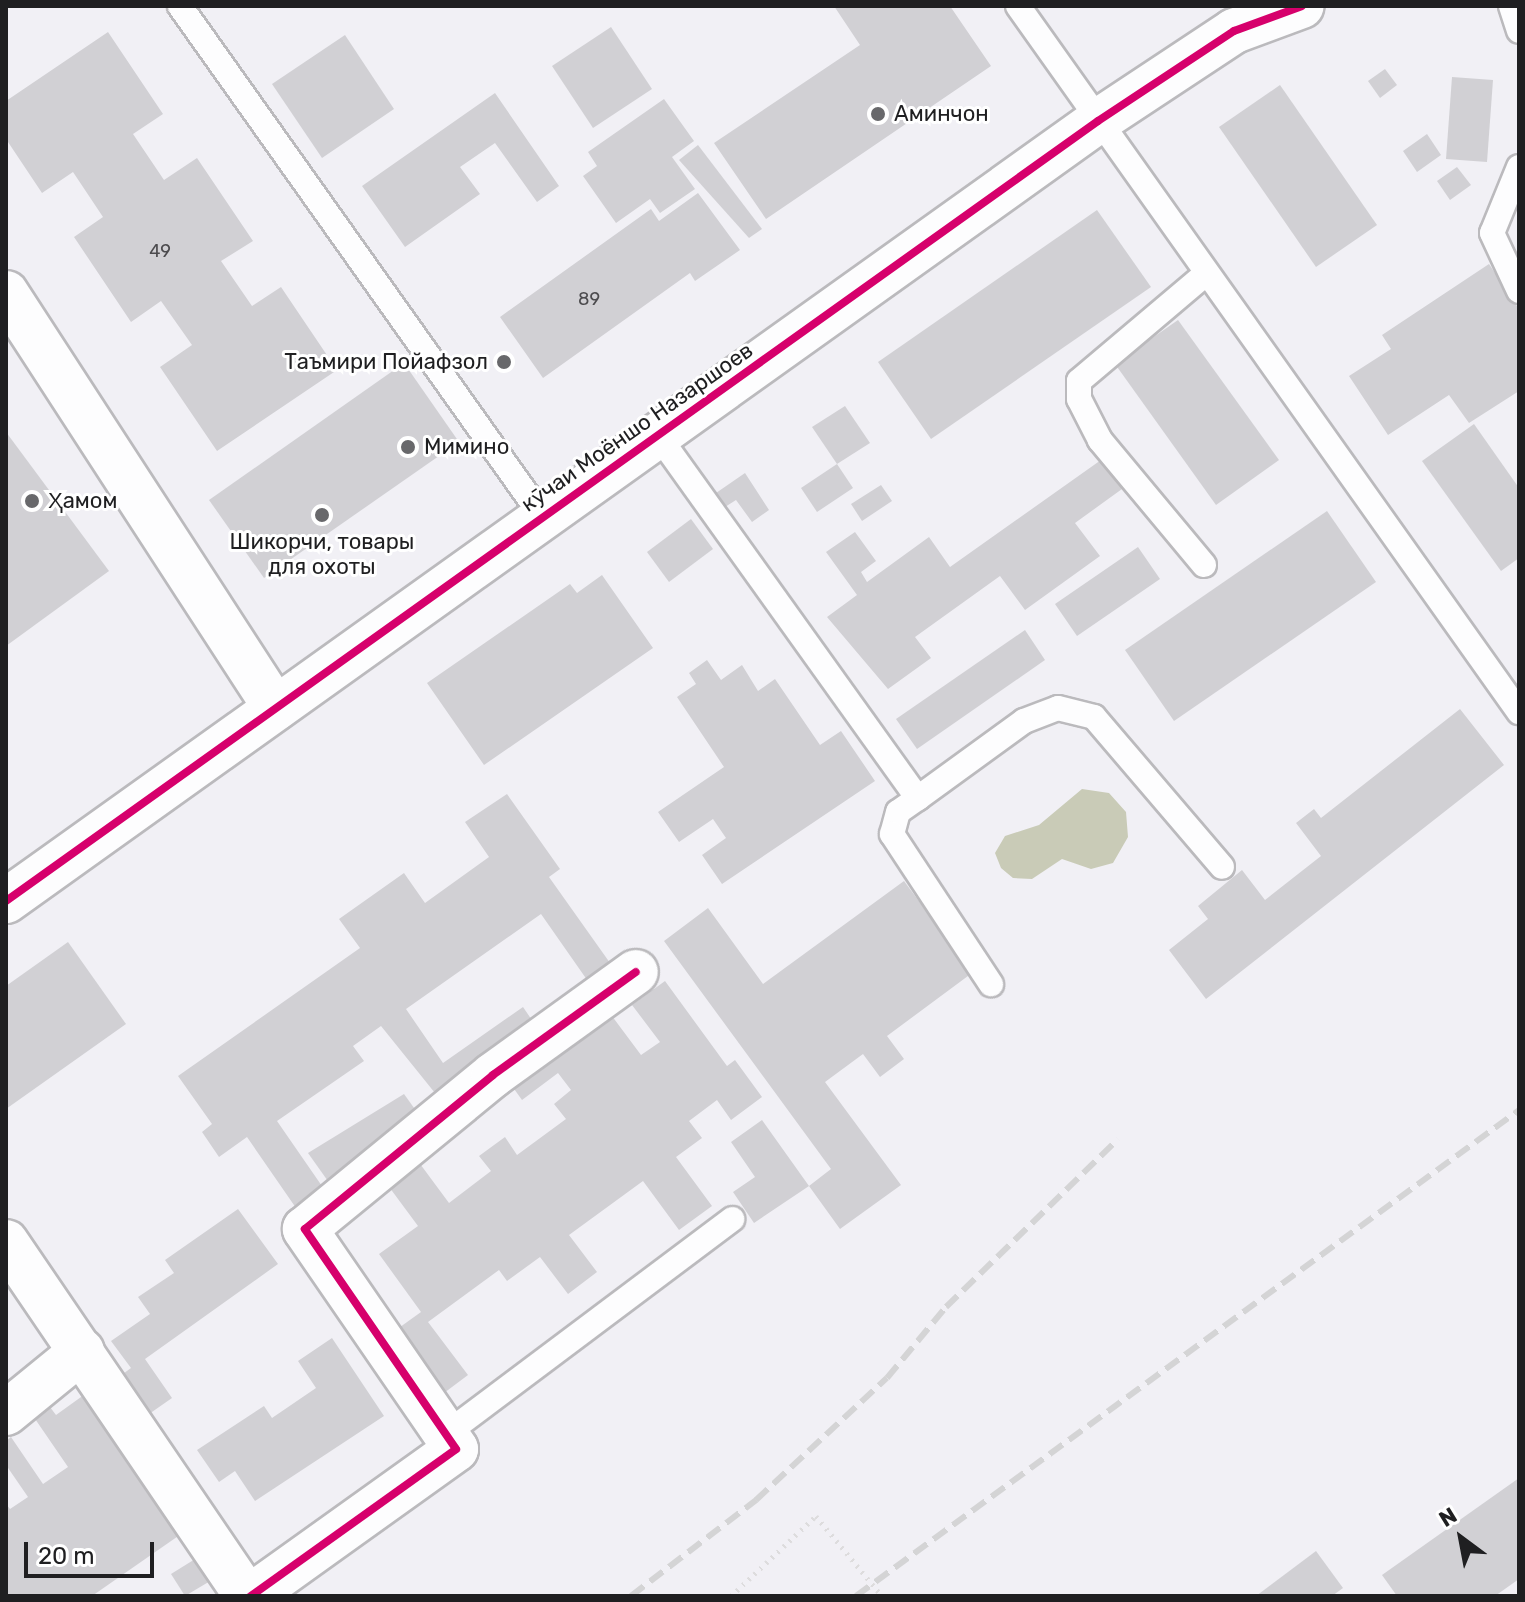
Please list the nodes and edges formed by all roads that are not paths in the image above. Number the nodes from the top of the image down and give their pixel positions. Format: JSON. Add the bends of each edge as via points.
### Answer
{"nodes":[{"id":1,"x":180,"y":6,"type":"edge"},
{"id":2,"x":1018,"y":6,"type":"edge"},
{"id":3,"x":1302,"y":6,"type":"edge"},
{"id":4,"x":1511,"y":6,"type":"edge"},
{"id":5,"x":1519,"y":31,"type":"edge"},
{"id":6,"x":1098,"y":121,"type":"junction"},
{"id":7,"x":1519,"y":167,"type":"edge"},
{"id":8,"x":1207,"y":273,"type":"junction"},
{"id":9,"x":1519,"y":291,"type":"edge"},
{"id":10,"x":6,"y":293,"type":"edge"},
{"id":11,"x":657,"y":434,"type":"junction"},
{"id":12,"x":542,"y":516,"type":"junction"},
{"id":13,"x":1204,"y":565,"type":"dead end"},
{"id":14,"x":276,"y":708,"type":"junction"},
{"id":15,"x":1519,"y":712,"type":"edge"},
{"id":16,"x":918,"y":798,"type":"junction"},
{"id":17,"x":1222,"y":867,"type":"dead end"},
{"id":18,"x":6,"y":901,"type":"edge"},
{"id":19,"x":636,"y":972,"type":"dead end"},
{"id":20,"x":991,"y":984,"type":"dead end"},
{"id":21,"x":732,"y":1219,"type":"dead end"},
{"id":22,"x":6,"y":1242,"type":"edge"},
{"id":23,"x":82,"y":1351,"type":"junction"},
{"id":24,"x":6,"y":1413,"type":"edge"},
{"id":25,"x":446,"y":1434,"type":"junction"},
{"id":26,"x":249,"y":1596,"type":"edge"}],
"edges":[{"from":1,"to":12,"type":"lane"},
{"from":2,"to":6,"type":"lane"},
{"from":3,"to":6,"type":"street","name":"кӯчаи Моёншо Назаршоев","via":[[1234,31]]},
{"from":4,"to":5,"type":"lane"},
{"from":6,"to":8,"type":"lane"},
{"from":6,"to":11,"type":"street","name":"кӯчаи Моёншо Назаршоев"},
{"from":7,"to":9,"type":"lane","via":[[1492,233]]},
{"from":8,"to":13,"type":"lane","via":[[1079,381],[1079,399],[1100,440]]},
{"from":8,"to":15,"type":"lane"},
{"from":10,"to":14,"type":"street"},
{"from":11,"to":12,"type":"street","name":"кӯчаи Моёншо Назаршоев"},
{"from":11,"to":16,"type":"lane"},
{"from":12,"to":14,"type":"street","name":"кӯчаи Моёншо Назаршоев"},
{"from":14,"to":18,"type":"street","name":"кӯчаи Моёншо Назаршоев"},
{"from":16,"to":17,"type":"lane","via":[[1024,721],[1070,711],[1094,717]]},
{"from":16,"to":20,"type":"lane","via":[[898,812],[892,834]]},
{"from":19,"to":25,"type":"street","via":[[493,1075],[305,1229]]},
{"from":21,"to":25,"type":"lane"},
{"from":22,"to":23,"type":"street"},
{"from":23,"to":24,"type":"street"},
{"from":23,"to":26,"type":"street"},
{"from":25,"to":26,"type":"street","via":[[456,1449]]}]}
